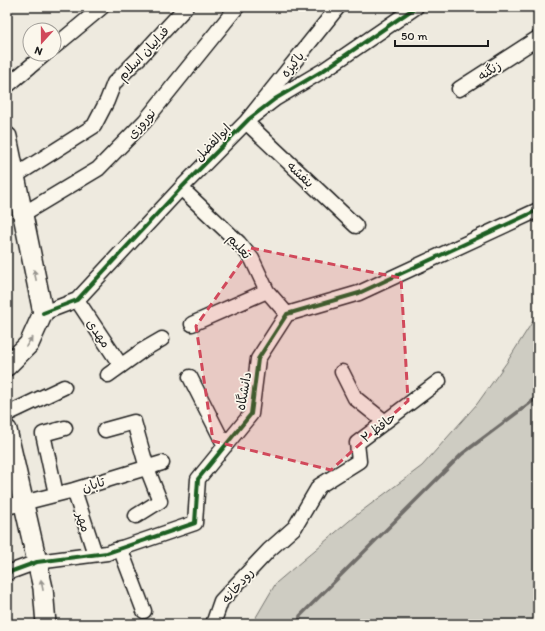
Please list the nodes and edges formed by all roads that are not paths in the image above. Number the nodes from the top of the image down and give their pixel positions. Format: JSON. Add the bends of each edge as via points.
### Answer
{"nodes":[{"id":1,"x":102,"y":7,"type":"edge"},
{"id":2,"x":186,"y":7,"type":"edge"},
{"id":3,"x":237,"y":7,"type":"edge"},
{"id":4,"x":338,"y":7,"type":"edge"},
{"id":5,"x":416,"y":7,"type":"edge"},
{"id":6,"x":538,"y":38,"type":"edge"},
{"id":7,"x":62,"y":40,"type":"edge"},
{"id":8,"x":36,"y":62,"type":"edge"},
{"id":9,"x":7,"y":86,"type":"edge"},
{"id":10,"x":459,"y":89,"type":"dead end"},
{"id":11,"x":246,"y":122,"type":"junction"},
{"id":12,"x":7,"y":137,"type":"edge"},
{"id":13,"x":12,"y":168,"type":"edge"},
{"id":14,"x":181,"y":188,"type":"junction"},
{"id":15,"x":538,"y":210,"type":"edge"},
{"id":16,"x":23,"y":214,"type":"junction"},
{"id":17,"x":356,"y":226,"type":"dead end"},
{"id":18,"x":267,"y":291,"type":"junction"},
{"id":19,"x":77,"y":300,"type":"junction"},
{"id":20,"x":43,"y":313,"type":"junction"},
{"id":21,"x":287,"y":314,"type":"junction"},
{"id":22,"x":192,"y":324,"type":"dead end"},
{"id":23,"x":162,"y":339,"type":"dead end"},
{"id":24,"x":7,"y":366,"type":"edge"},
{"id":25,"x":121,"y":366,"type":"junction"},
{"id":26,"x":342,"y":372,"type":"dead end"},
{"id":27,"x":108,"y":375,"type":"dead end"},
{"id":28,"x":190,"y":377,"type":"dead end"},
{"id":29,"x":439,"y":381,"type":"dead end"},
{"id":30,"x":64,"y":387,"type":"dead end"},
{"id":31,"x":7,"y":414,"type":"edge"},
{"id":32,"x":385,"y":422,"type":"junction"},
{"id":33,"x":65,"y":428,"type":"dead end"},
{"id":34,"x":7,"y":430,"type":"edge"},
{"id":35,"x":105,"y":430,"type":"dead end"},
{"id":36,"x":225,"y":446,"type":"junction"},
{"id":37,"x":9,"y":450,"type":"edge"},
{"id":38,"x":162,"y":463,"type":"dead end"},
{"id":39,"x":147,"y":468,"type":"junction"},
{"id":40,"x":74,"y":490,"type":"junction"},
{"id":41,"x":56,"y":494,"type":"junction"},
{"id":42,"x":15,"y":505,"type":"edge"},
{"id":43,"x":136,"y":516,"type":"dead end"},
{"id":44,"x":120,"y":548,"type":"junction"},
{"id":45,"x":269,"y":550,"type":"joint"},
{"id":46,"x":95,"y":554,"type":"junction"},
{"id":47,"x":37,"y":562,"type":"junction"},
{"id":48,"x":7,"y":573,"type":"edge"},
{"id":49,"x":144,"y":611,"type":"dead end"},
{"id":50,"x":46,"y":624,"type":"edge"},
{"id":51,"x":213,"y":624,"type":"edge"}],
"edges":[{"from":1,"to":7,"type":"street"},
{"from":2,"to":13,"type":"street","name":"فداییان اسلام","via":[[114,83],[94,126]]},
{"from":3,"to":16,"type":"street","name":"نوروزی","via":[[145,121],[98,169]]},
{"from":4,"to":11,"type":"street","name":"پاکیزه"},
{"from":5,"to":11,"type":"street","name":"ابوالفضل","via":[[324,70],[275,99]]},
{"from":6,"to":10,"type":"street","name":"زنگنه"},
{"from":8,"to":9,"type":"street"},
{"from":11,"to":14,"type":"street","name":"ابوالفضل"},
{"from":11,"to":17,"type":"street","name":"بنفشه"},
{"from":12,"to":13,"type":"street"},
{"from":13,"to":16,"type":"street"},
{"from":14,"to":18,"type":"street","name":"تعلیم","via":[[243,248],[252,259]]},
{"from":14,"to":19,"type":"street","name":"ابوالفضل"},
{"from":15,"to":21,"type":"street","via":[[359,293]]},
{"from":20,"to":16,"type":"street","one_way":true},
{"from":18,"to":21,"type":"street","name":"تعلیم"},
{"from":18,"to":22,"type":"street"},
{"from":19,"to":20,"type":"street","name":"ابوالفضل"},
{"from":19,"to":25,"type":"street","name":"مهدی"},
{"from":24,"to":20,"type":"street","one_way":true,"via":[[29,344]]},
{"from":21,"to":36,"type":"street","name":"دانشگاه","via":[[258,359],[251,414]]},
{"from":23,"to":25,"type":"street"},
{"from":25,"to":27,"type":"street"},
{"from":26,"to":32,"type":"street","via":[[355,398]]},
{"from":28,"to":36,"type":"street"},
{"from":29,"to":32,"type":"street","name":"حافظ ۲"},
{"from":30,"to":31,"type":"street"},
{"from":32,"to":45,"type":"street","name":"حافظ ۲","via":[[357,443],[358,461],[319,486],[295,527]]},
{"from":33,"to":41,"type":"street","via":[[43,434]]},
{"from":34,"to":37,"type":"street"},
{"from":35,"to":39,"type":"street","via":[[134,422]]},
{"from":36,"to":44,"type":"street","name":"دانشگاه","via":[[198,479],[195,523]]},
{"from":37,"to":42,"type":"street"},
{"from":38,"to":39,"type":"street","name":"تابان"},
{"from":39,"to":40,"type":"street","name":"تابان"},
{"from":39,"to":43,"type":"street","via":[[160,501]]},
{"from":40,"to":41,"type":"street","name":"تابان"},
{"from":40,"to":46,"type":"street","name":"مهر"},
{"from":41,"to":42,"type":"street","name":"تابان"},
{"from":42,"to":47,"type":"street"},
{"from":44,"to":46,"type":"street","name":"دانشگاه"},
{"from":44,"to":49,"type":"street"},
{"from":45,"to":51,"type":"street","name":"رودخانه","via":[[221,601]]},
{"from":46,"to":47,"type":"street","name":"دانشگاه"},
{"from":47,"to":48,"type":"street","name":"دانشگاه"},
{"from":50,"to":47,"type":"street","one_way":true,"via":[[43,588]]}]}
